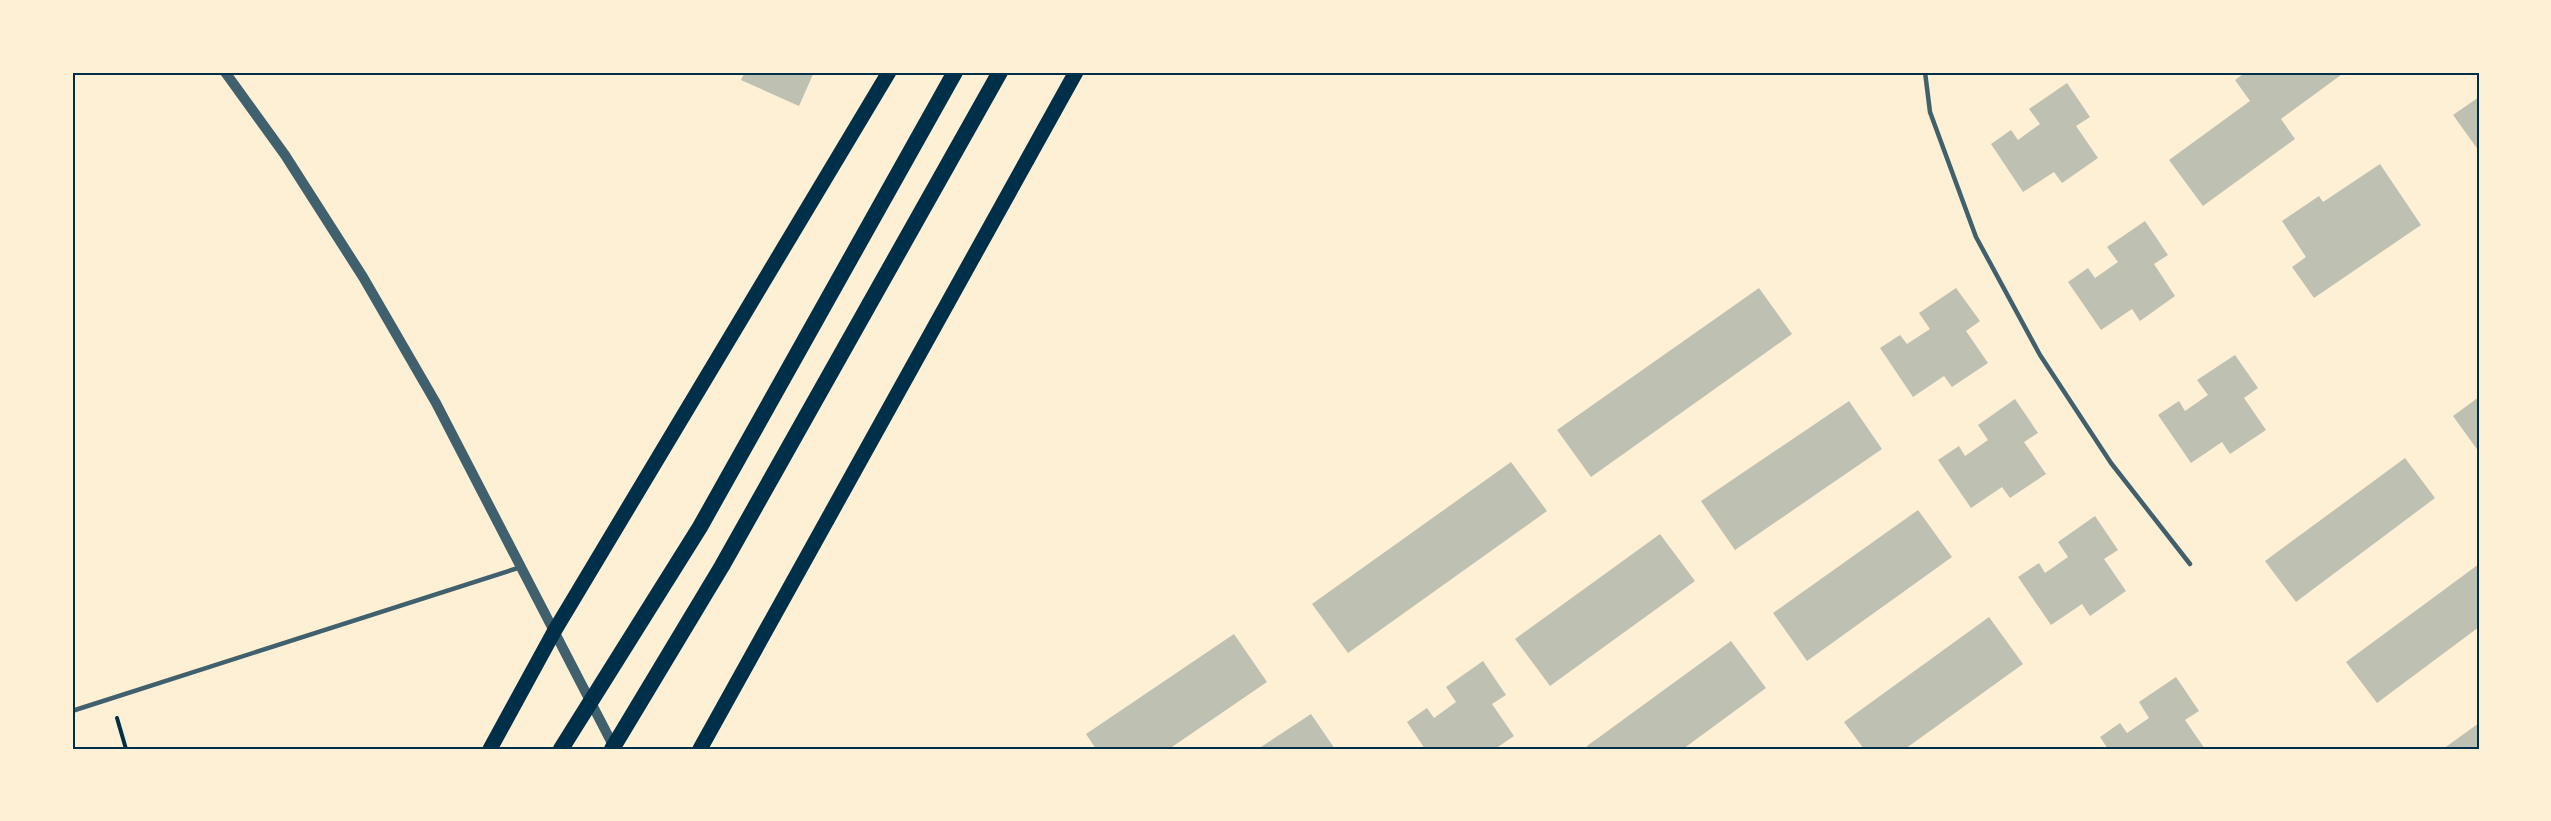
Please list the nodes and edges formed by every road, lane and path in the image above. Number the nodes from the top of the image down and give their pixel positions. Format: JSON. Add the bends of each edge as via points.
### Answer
{"nodes":[{"id":1,"x":225,"y":72,"type":"edge"},
{"id":2,"x":889,"y":72,"type":"edge"},
{"id":3,"x":955,"y":72,"type":"edge"},
{"id":4,"x":1000,"y":72,"type":"edge"},
{"id":5,"x":1076,"y":72,"type":"edge"},
{"id":6,"x":1925,"y":72,"type":"edge"},
{"id":7,"x":2190,"y":564,"type":"dead end"},
{"id":8,"x":522,"y":567,"type":"junction"},
{"id":9,"x":555,"y":630,"type":"junction"},
{"id":10,"x":112,"y":698,"type":"junction"},
{"id":11,"x":72,"y":711,"type":"edge"},
{"id":12,"x":126,"y":749,"type":"edge"},
{"id":13,"x":490,"y":749,"type":"edge"},
{"id":14,"x":561,"y":749,"type":"edge"},
{"id":15,"x":614,"y":749,"type":"edge"},
{"id":16,"x":700,"y":749,"type":"edge"}],
"edges":[{"from":1,"to":8,"type":"street","via":[[285,155],[363,277],[436,403]]},
{"from":2,"to":9,"type":"main road"},
{"from":3,"to":14,"type":"highway","via":[[700,527]]},
{"from":4,"to":15,"type":"highway","via":[[722,566]]},
{"from":5,"to":16,"type":"main road"},
{"from":6,"to":7,"type":"lane","via":[[1930,112],[1976,237],[2047,364],[2111,463]]},
{"from":8,"to":9,"type":"street"},
{"from":8,"to":10,"type":"lane"},
{"from":9,"to":13,"type":"main road"},
{"from":9,"to":15,"type":"street"},
{"from":10,"to":11,"type":"lane"},
{"from":10,"to":12,"type":"path"}]}
